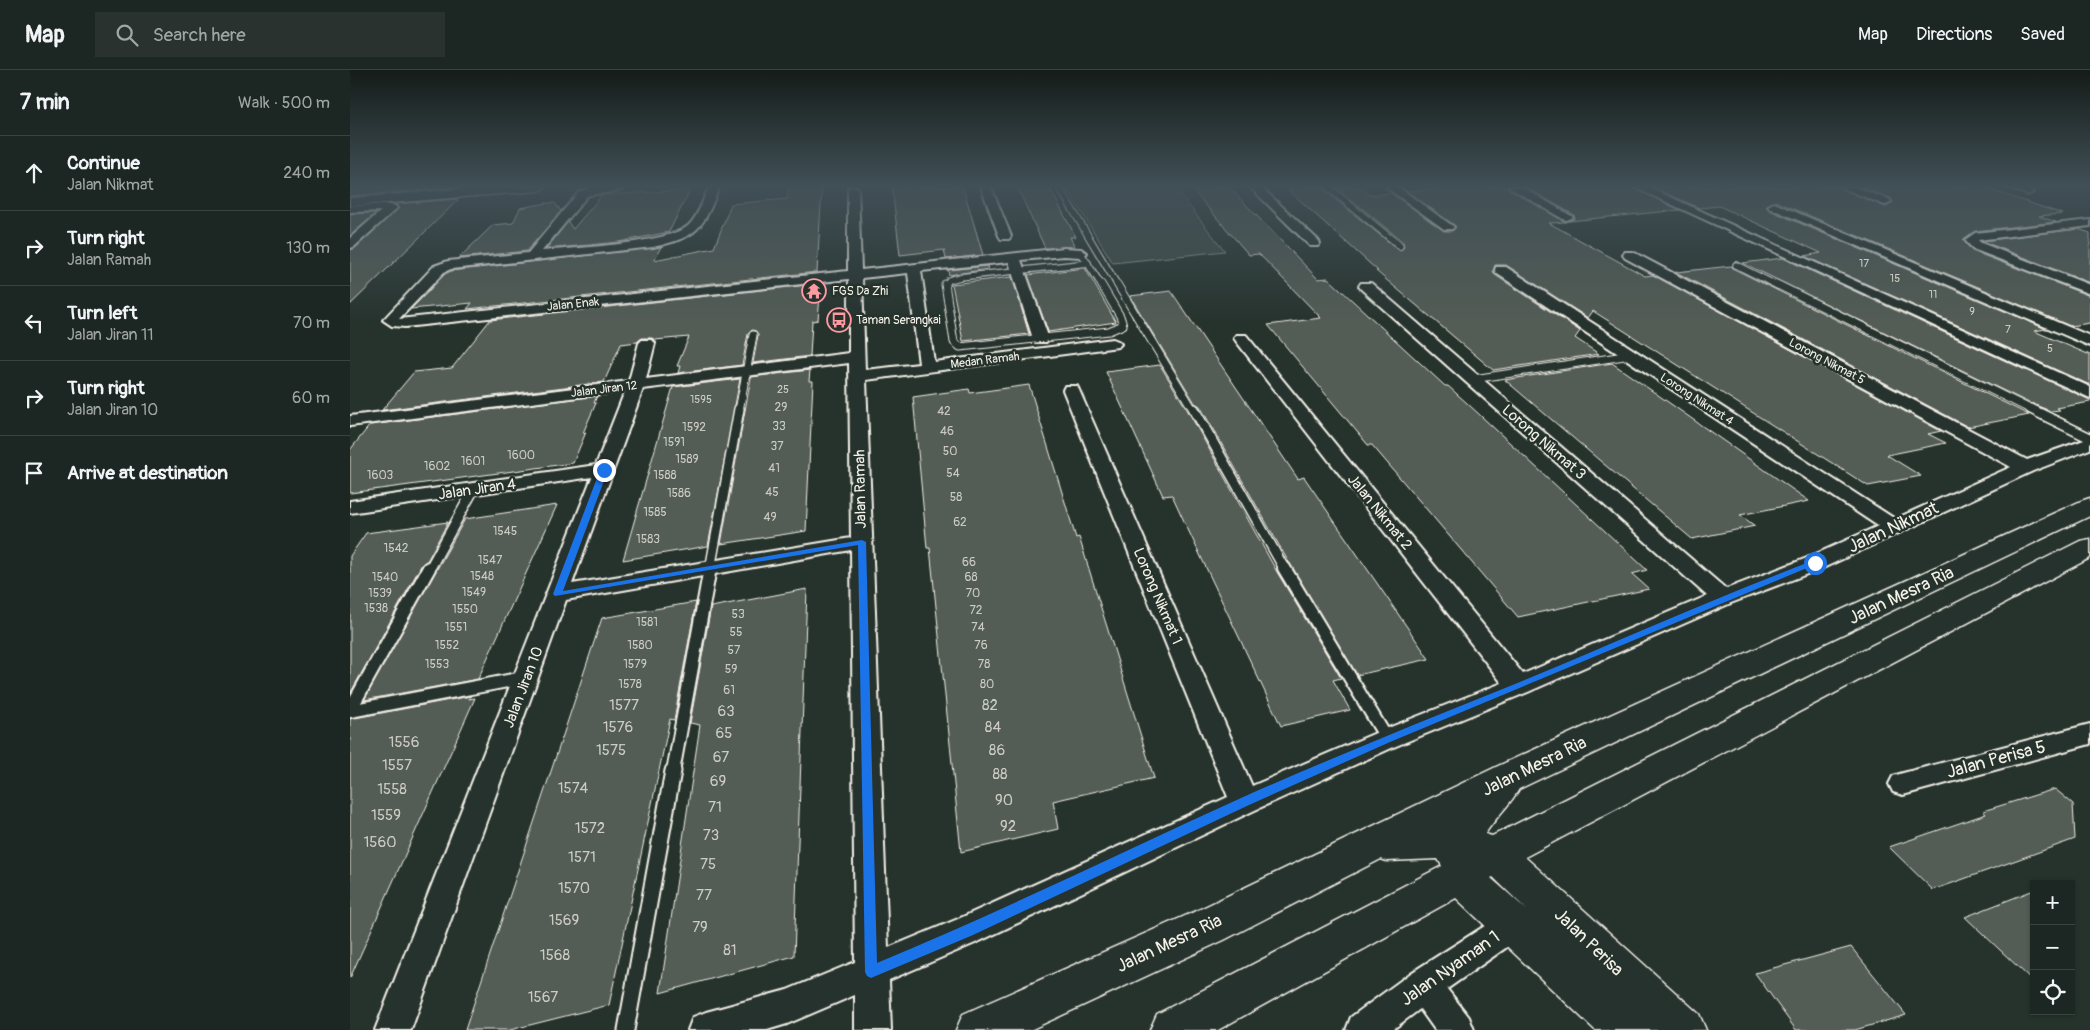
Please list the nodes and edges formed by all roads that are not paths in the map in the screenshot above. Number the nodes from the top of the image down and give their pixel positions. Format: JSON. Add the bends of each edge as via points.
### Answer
{"nodes":[{"id":1,"x":364,"y":232,"type":"edge"},
{"id":2,"x":552,"y":232,"type":"edge"},
{"id":3,"x":690,"y":232,"type":"edge"},
{"id":4,"x":854,"y":232,"type":"edge"},
{"id":5,"x":1003,"y":232,"type":"edge"},
{"id":6,"x":1086,"y":232,"type":"edge"},
{"id":7,"x":1302,"y":232,"type":"edge"},
{"id":8,"x":1383,"y":232,"type":"edge"},
{"id":9,"x":1737,"y":232,"type":"edge"},
{"id":10,"x":1834,"y":232,"type":"edge"},
{"id":11,"x":2023,"y":232,"type":"edge"},
{"id":12,"x":1005,"y":236,"type":"dead end"},
{"id":13,"x":1314,"y":243,"type":"dead end"},
{"id":14,"x":350,"y":244,"type":"edge"},
{"id":15,"x":1400,"y":246,"type":"dead end"},
{"id":16,"x":533,"y":254,"type":"junction"},
{"id":17,"x":1629,"y":255,"type":"dead end"},
{"id":18,"x":1084,"y":258,"type":"joint"},
{"id":19,"x":1016,"y":264,"type":"junction"},
{"id":20,"x":1736,"y":265,"type":"dead end"},
{"id":21,"x":914,"y":267,"type":"junction"},
{"id":22,"x":1501,"y":270,"type":"dead end"},
{"id":23,"x":855,"y":273,"type":"junction"},
{"id":24,"x":1366,"y":286,"type":"dead end"},
{"id":25,"x":2090,"y":290,"type":"edge"},
{"id":26,"x":753,"y":335,"type":"dead end"},
{"id":27,"x":1241,"y":338,"type":"dead end"},
{"id":28,"x":1041,"y":339,"type":"junction"},
{"id":29,"x":2090,"y":341,"type":"edge"},
{"id":30,"x":647,"y":343,"type":"dead end"},
{"id":31,"x":1113,"y":344,"type":"dead end"},
{"id":32,"x":1631,"y":355,"type":"junction"},
{"id":33,"x":857,"y":366,"type":"junction"},
{"id":34,"x":927,"y":367,"type":"junction"},
{"id":35,"x":746,"y":371,"type":"junction"},
{"id":36,"x":1473,"y":379,"type":"junction"},
{"id":37,"x":636,"y":385,"type":"junction"},
{"id":38,"x":1072,"y":390,"type":"dead end"},
{"id":39,"x":2090,"y":393,"type":"edge"},
{"id":40,"x":350,"y":421,"type":"edge"},
{"id":41,"x":2090,"y":438,"type":"edge"},
{"id":42,"x":2090,"y":443,"type":"edge"},
{"id":43,"x":2026,"y":467,"type":"junction"},
{"id":44,"x":604,"y":470,"type":"junction"},
{"id":45,"x":474,"y":489,"type":"junction"},
{"id":46,"x":2090,"y":506,"type":"edge"},
{"id":47,"x":350,"y":507,"type":"edge"},
{"id":48,"x":1893,"y":527,"type":"junction"},
{"id":49,"x":862,"y":542,"type":"junction"},
{"id":50,"x":2090,"y":547,"type":"edge"},
{"id":51,"x":710,"y":568,"type":"junction"},
{"id":52,"x":558,"y":594,"type":"junction"},
{"id":53,"x":1723,"y":598,"type":"junction"},
{"id":54,"x":526,"y":678,"type":"junction"},
{"id":55,"x":1519,"y":686,"type":"junction"},
{"id":56,"x":350,"y":710,"type":"edge"},
{"id":57,"x":2090,"y":734,"type":"edge"},
{"id":58,"x":1387,"y":739,"type":"junction"},
{"id":59,"x":1511,"y":776,"type":"junction"},
{"id":60,"x":1903,"y":784,"type":"dead end"},
{"id":61,"x":1245,"y":802,"type":"junction"},
{"id":62,"x":1372,"y":846,"type":"junction"},
{"id":63,"x":1472,"y":857,"type":"junction"},
{"id":64,"x":1513,"y":925,"type":"junction"},
{"id":65,"x":871,"y":972,"type":"junction"},
{"id":66,"x":1423,"y":985,"type":"junction"},
{"id":67,"x":394,"y":1030,"type":"edge"},
{"id":68,"x":626,"y":1030,"type":"edge"},
{"id":69,"x":706,"y":1030,"type":"edge"},
{"id":70,"x":873,"y":1030,"type":"edge"},
{"id":71,"x":979,"y":1030,"type":"edge"},
{"id":72,"x":1173,"y":1030,"type":"edge"},
{"id":73,"x":1364,"y":1030,"type":"edge"},
{"id":74,"x":1456,"y":1030,"type":"edge"},
{"id":75,"x":1628,"y":1030,"type":"edge"},
{"id":76,"x":1683,"y":1030,"type":"edge"}],
"edges":[{"from":1,"to":14,"type":"street"},
{"from":2,"to":16,"type":"street"},
{"from":3,"to":16,"type":"street","via":[[678,238],[653,243]]},
{"from":4,"to":23,"type":"street","name":"Jalan Ramah"},
{"from":5,"to":12,"type":"street"},
{"from":6,"to":58,"type":"lane"},
{"from":7,"to":13,"type":"street"},
{"from":8,"to":15,"type":"lane"},
{"from":9,"to":39,"type":"street"},
{"from":10,"to":29,"type":"street"},
{"from":11,"to":25,"type":"street","via":[[1971,240],[1977,246]]},
{"from":16,"to":23,"type":"street","name":"Jalan Enak","via":[[466,262],[439,269],[390,320],[415,322]]},
{"from":17,"to":43,"type":"street","name":"Lorong Nikmat 5"},
{"from":18,"to":19,"type":"street","via":[[1070,252]]},
{"from":18,"to":28,"type":"lane","via":[[1123,325],[1115,330]]},
{"from":19,"to":21,"type":"street"},
{"from":19,"to":28,"type":"street"},
{"from":19,"to":28,"type":"lane","via":[[945,282],[954,342],[967,348]]},
{"from":20,"to":41,"type":"lane"},
{"from":21,"to":23,"type":"street"},
{"from":21,"to":34,"type":"street"},
{"from":22,"to":32,"type":"street","name":"Lorong Nikmat 4"},
{"from":23,"to":33,"type":"street","name":"Jalan Ramah"},
{"from":24,"to":36,"type":"street","name":"Lorong Nikmat 3"},
{"from":26,"to":35,"type":"lane"},
{"from":27,"to":55,"type":"street","name":"Jalan Nikmat 2"},
{"from":30,"to":37,"type":"street","name":"Jalan Jiran 10"},
{"from":31,"to":34,"type":"street","name":"Medan Ramah"},
{"from":32,"to":36,"type":"lane"},
{"from":32,"to":48,"type":"street","name":"Lorong Nikmat 4"},
{"from":33,"to":34,"type":"street","name":"Medan Ramah"},
{"from":33,"to":35,"type":"street","name":"Jalan Jiran 12"},
{"from":33,"to":49,"type":"street","name":"Jalan Ramah"},
{"from":35,"to":37,"type":"street","name":"Jalan Jiran 12"},
{"from":35,"to":51,"type":"lane"},
{"from":36,"to":53,"type":"street","name":"Lorong Nikmat 3"},
{"from":37,"to":40,"type":"street","name":"Jalan Jiran 12"},
{"from":37,"to":44,"type":"street","name":"Jalan Jiran 10"},
{"from":38,"to":61,"type":"street","name":"Lorong Nikmat 1"},
{"from":42,"to":43,"type":"street","name":"Jalan Nikmat"},
{"from":43,"to":48,"type":"street","name":"Jalan Nikmat"},
{"from":44,"to":45,"type":"street","name":"Jalan Jiran 4"},
{"from":44,"to":52,"type":"street","name":"Jalan Jiran 10"},
{"from":45,"to":47,"type":"street","name":"Jalan Jiran 4"},
{"from":45,"to":56,"type":"lane"},
{"from":46,"to":59,"type":"main road","name":"Jalan Mesra Ria"},
{"from":48,"to":53,"type":"street","name":"Jalan Nikmat","via":[[1815,563]]},
{"from":49,"to":51,"type":"street"},
{"from":49,"to":65,"type":"street","name":"Jalan Ramah"},
{"from":50,"to":63,"type":"main road","via":[[1560,818]]},
{"from":51,"to":52,"type":"street"},
{"from":51,"to":68,"type":"lane"},
{"from":52,"to":54,"type":"street","name":"Jalan Jiran 10"},
{"from":53,"to":55,"type":"street","name":"Jalan Nikmat"},
{"from":54,"to":56,"type":"lane"},
{"from":54,"to":67,"type":"street","name":"Jalan Jiran 10"},
{"from":55,"to":58,"type":"street","name":"Jalan Nikmat"},
{"from":57,"to":60,"type":"street","name":"Jalan Perisa 5"},
{"from":58,"to":61,"type":"street","name":"Jalan Nikmat"},
{"from":59,"to":62,"type":"main road","name":"Jalan Mesra Ria"},
{"from":59,"to":63,"type":"main road","via":[[1468,827]]},
{"from":61,"to":65,"type":"street","name":"Jalan Nikmat"},
{"from":62,"to":63,"type":"main road","via":[[1416,842]]},
{"from":62,"to":71,"type":"main road","name":"Jalan Mesra Ria","via":[[1209,926]]},
{"from":63,"to":64,"type":"main road"},
{"from":63,"to":72,"type":"main road"},
{"from":63,"to":76,"type":"main road","name":"Jalan Perisa","via":[[1524,879]]},
{"from":64,"to":66,"type":"street","name":"Jalan Nyaman 1"},
{"from":64,"to":75,"type":"main road"},
{"from":65,"to":69,"type":"street","name":"Jalan Nikmat","via":[[787,1007]]},
{"from":65,"to":70,"type":"street","name":"Jalan Ramah"},
{"from":66,"to":73,"type":"street","name":"Jalan Nyaman 1"},
{"from":66,"to":74,"type":"street"}]}
